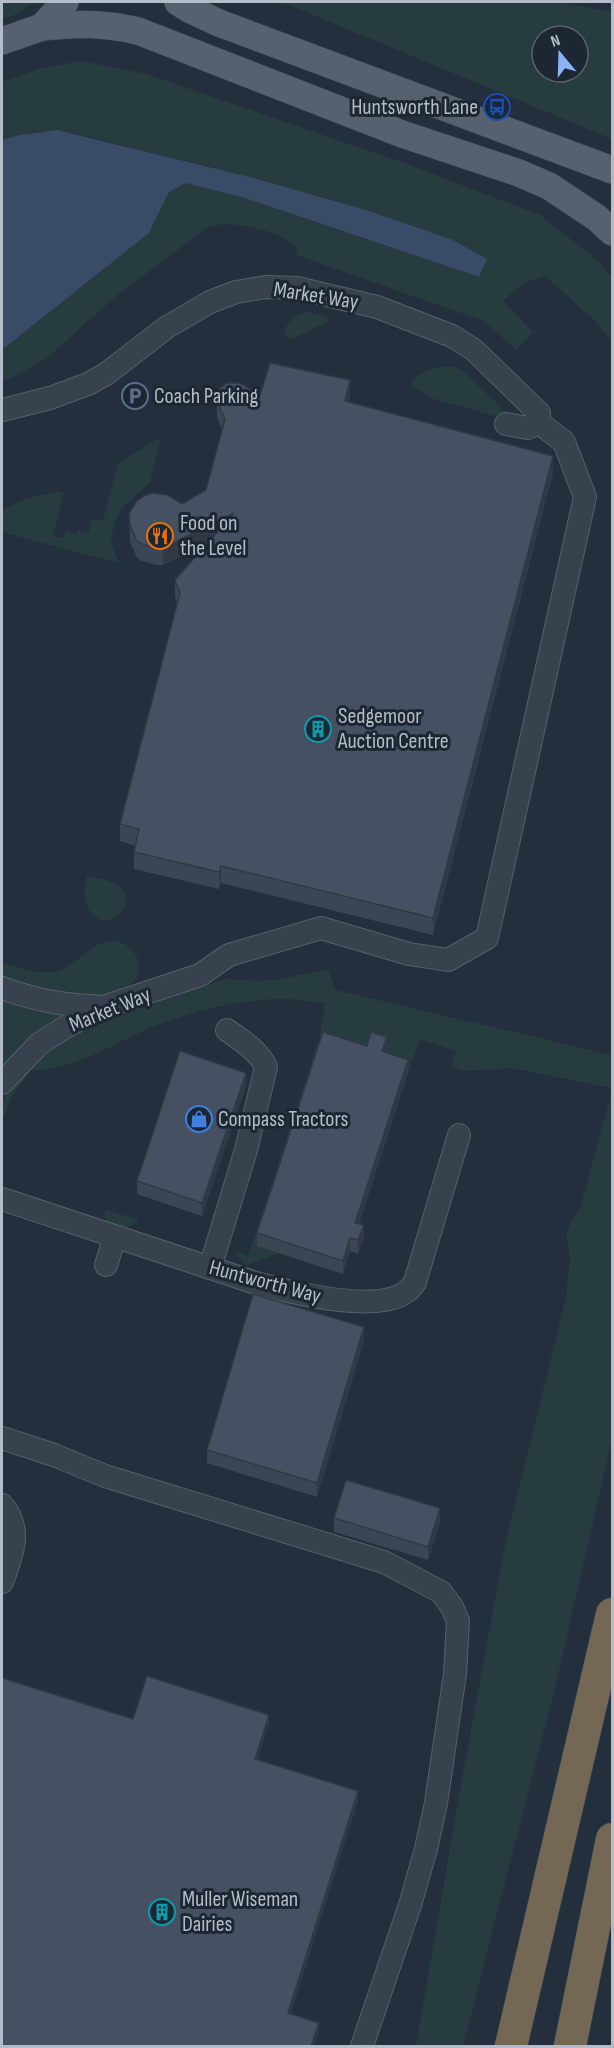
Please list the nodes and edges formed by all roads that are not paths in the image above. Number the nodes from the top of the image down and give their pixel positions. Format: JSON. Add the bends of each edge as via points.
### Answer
{"nodes":[{"id":1,"x":65,"y":2,"type":"edge"},
{"id":2,"x":178,"y":2,"type":"edge"},
{"id":3,"x":42,"y":27,"type":"junction"},
{"id":4,"x":2,"y":41,"type":"edge"},
{"id":5,"x":612,"y":170,"type":"edge"},
{"id":6,"x":612,"y":232,"type":"edge"},
{"id":7,"x":2,"y":410,"type":"edge"},
{"id":8,"x":538,"y":422,"type":"junction"},
{"id":9,"x":506,"y":424,"type":"dead end"},
{"id":10,"x":2,"y":988,"type":"edge"},
{"id":11,"x":105,"y":1007,"type":"junction"},
{"id":12,"x":227,"y":1030,"type":"dead end"},
{"id":13,"x":2,"y":1083,"type":"edge"},
{"id":14,"x":459,"y":1135,"type":"dead end"},
{"id":15,"x":2,"y":1199,"type":"edge"},
{"id":16,"x":115,"y":1237,"type":"junction"},
{"id":17,"x":106,"y":1265,"type":"dead end"},
{"id":18,"x":210,"y":1268,"type":"junction"},
{"id":19,"x":2,"y":1438,"type":"edge"},
{"id":20,"x":2,"y":1504,"type":"edge"},
{"id":21,"x":2,"y":1582,"type":"edge"},
{"id":22,"x":612,"y":1614,"type":"edge"},
{"id":23,"x":612,"y":1839,"type":"edge"},
{"id":24,"x":362,"y":2046,"type":"edge"},
{"id":25,"x":511,"y":2046,"type":"edge"},
{"id":26,"x":570,"y":2046,"type":"edge"}],
"edges":[{"from":1,"to":3,"type":"main road"},
{"from":2,"to":5,"type":"main road","via":[[219,23]]},
{"from":3,"to":4,"type":"main road"},
{"from":3,"to":6,"type":"main road","via":[[84,23],[138,31],[402,134],[539,181],[572,200]]},
{"from":7,"to":8,"type":"street","name":"Market Way","via":[[88,384],[167,327],[210,302],[266,287],[297,288],[377,307],[428,326],[474,350],[525,398],[538,413]]},
{"from":8,"to":9,"type":"street","via":[[528,428]]},
{"from":8,"to":11,"type":"street","name":"Market Way","via":[[564,442],[585,497],[487,938],[448,960],[409,954],[321,928],[229,955],[200,975]]},
{"from":10,"to":11,"type":"street","via":[[36,1000]]},
{"from":11,"to":13,"type":"street","name":"Market Way","via":[[39,1044]]},
{"from":12,"to":18,"type":"street","via":[[262,1058],[266,1067],[246,1150]]},
{"from":14,"to":18,"type":"street","name":"Huntworth Way","via":[[416,1282],[406,1292],[391,1299],[321,1299]]},
{"from":15,"to":16,"type":"street","name":"Huntworth Way"},
{"from":16,"to":17,"type":"street"},
{"from":16,"to":18,"type":"street","name":"Huntworth Way"},
{"from":19,"to":24,"type":"street","via":[[105,1476],[384,1562],[441,1592],[452,1607],[458,1621],[455,1674],[436,1803],[410,1905]]},
{"from":20,"to":21,"type":"street","via":[[15,1531],[12,1555]]},
{"from":22,"to":25,"type":"highway"},
{"from":23,"to":26,"type":"highway"}]}
